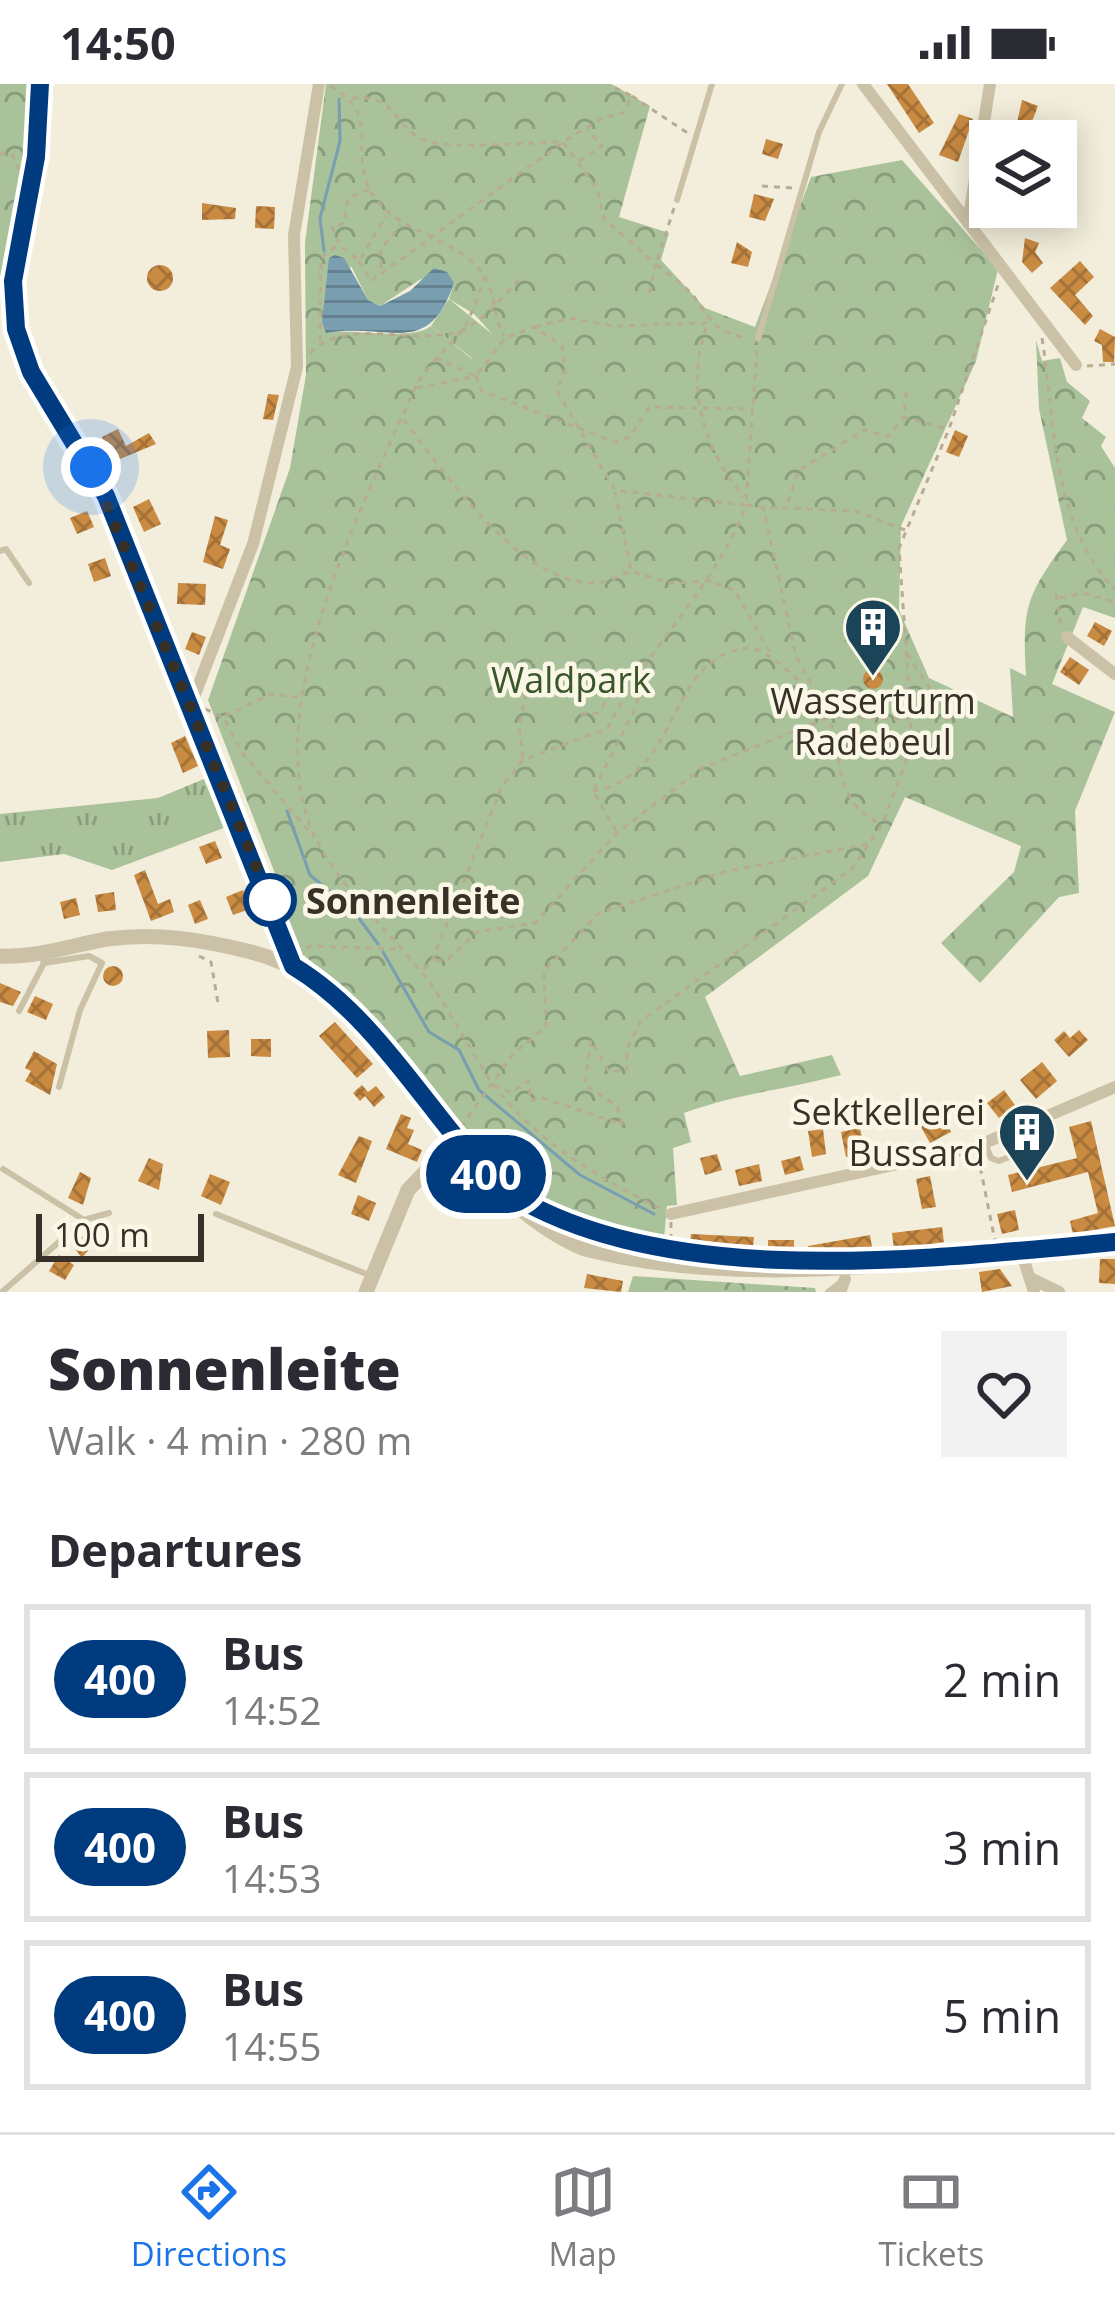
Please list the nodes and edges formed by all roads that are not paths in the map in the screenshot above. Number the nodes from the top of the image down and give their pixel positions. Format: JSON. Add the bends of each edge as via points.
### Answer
{"nodes":[{"id":1,"x":40,"y":84,"type":"edge"},
{"id":2,"x":323,"y":84,"type":"edge"},
{"id":3,"x":712,"y":84,"type":"edge"},
{"id":4,"x":842,"y":84,"type":"edge"},
{"id":5,"x":863,"y":84,"type":"edge"},
{"id":6,"x":990,"y":84,"type":"edge"},
{"id":7,"x":677,"y":200,"type":"road end"},
{"id":8,"x":968,"y":223,"type":"junction"},
{"id":9,"x":758,"y":339,"type":"road end"},
{"id":10,"x":1082,"y":366,"type":"road end"},
{"id":11,"x":0,"y":551,"type":"edge"},
{"id":12,"x":29,"y":583,"type":"dead end"},
{"id":13,"x":1067,"y":637,"type":"road end"},
{"id":14,"x":1115,"y":674,"type":"edge"},
{"id":15,"x":192,"y":704,"type":"junction"},
{"id":16,"x":0,"y":956,"type":"edge"},
{"id":17,"x":42,"y":958,"type":"junction"},
{"id":18,"x":293,"y":966,"type":"junction"},
{"id":19,"x":19,"y":1011,"type":"dead end"},
{"id":20,"x":59,"y":1087,"type":"dead end"},
{"id":21,"x":1115,"y":1087,"type":"edge"},
{"id":22,"x":456,"y":1140,"type":"junction"},
{"id":23,"x":1045,"y":1143,"type":"dead end"},
{"id":24,"x":980,"y":1144,"type":"junction"},
{"id":25,"x":3,"y":1169,"type":"dead end"},
{"id":26,"x":109,"y":1213,"type":"dead end"},
{"id":27,"x":216,"y":1214,"type":"dead end"},
{"id":28,"x":671,"y":1214,"type":"road end"},
{"id":29,"x":84,"y":1220,"type":"junction"},
{"id":30,"x":1115,"y":1242,"type":"edge"},
{"id":31,"x":1021,"y":1251,"type":"junction"},
{"id":32,"x":369,"y":1284,"type":"edge"},
{"id":33,"x":1032,"y":1285,"type":"edge"},
{"id":34,"x":843,"y":1286,"type":"edge"},
{"id":35,"x":2,"y":1292,"type":"edge"},
{"id":36,"x":828,"y":1292,"type":"edge"},
{"id":37,"x":1059,"y":1292,"type":"edge"}],
"edges":[{"from":1,"to":15,"type":"street","via":[[13,281],[16,329],[31,372],[106,496]]},
{"from":2,"to":15,"type":"street","via":[[293,235],[296,367],[253,544]]},
{"from":3,"to":7,"type":"lane"},
{"from":4,"to":9,"type":"lane","via":[[819,132]]},
{"from":5,"to":8,"type":"street"},
{"from":6,"to":8,"type":"street"},
{"from":8,"to":10,"type":"street"},
{"from":11,"to":12,"type":"lane"},
{"from":13,"to":14,"type":"street"},
{"from":15,"to":18,"type":"street"},
{"from":16,"to":17,"type":"street"},
{"from":17,"to":18,"type":"street","via":[[127,937],[192,940]]},
{"from":17,"to":19,"type":"lane"},
{"from":17,"to":20,"type":"lane","via":[[102,963]]},
{"from":18,"to":22,"type":"street","via":[[345,1004]]},
{"from":21,"to":24,"type":"street"},
{"from":22,"to":32,"type":"street","via":[[408,1190]]},
{"from":22,"to":34,"type":"street","via":[[532,1220],[585,1249],[671,1274]]},
{"from":23,"to":24,"type":"lane","via":[[999,1161]]},
{"from":24,"to":28,"type":"street"},
{"from":25,"to":29,"type":"lane"},
{"from":26,"to":29,"type":"lane"},
{"from":27,"to":32,"type":"lane"},
{"from":29,"to":35,"type":"lane"},
{"from":30,"to":31,"type":"street"},
{"from":31,"to":33,"type":"street"},
{"from":31,"to":34,"type":"street"},
{"from":33,"to":37,"type":"street"},
{"from":34,"to":36,"type":"lane"}]}
